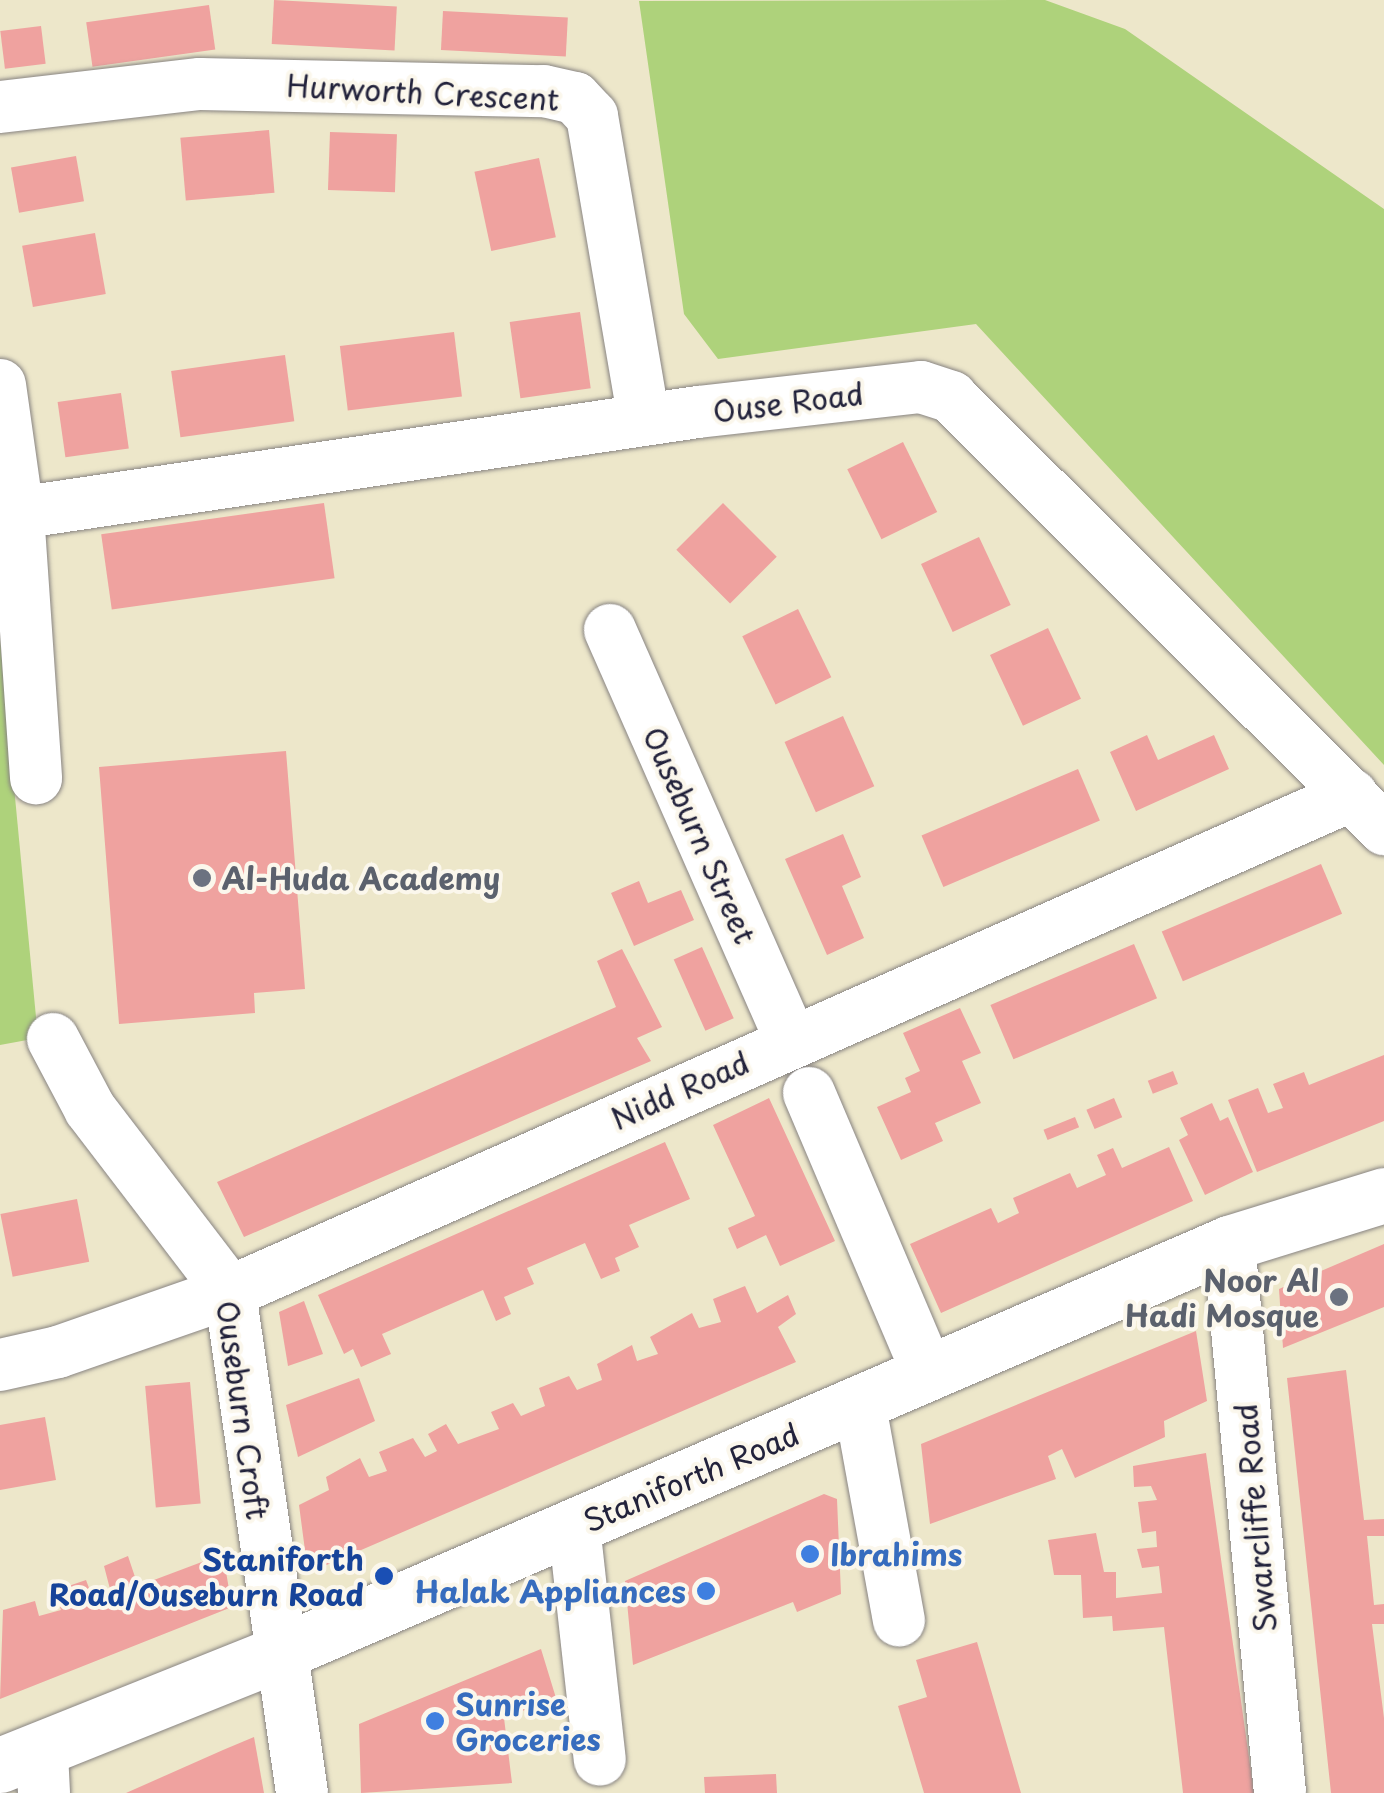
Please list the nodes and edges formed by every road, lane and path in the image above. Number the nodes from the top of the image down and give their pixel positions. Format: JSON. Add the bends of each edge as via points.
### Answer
{"nodes":[{"id":1,"x":0,"y":107,"type":"edge"},
{"id":2,"x":0,"y":385,"type":"edge"},
{"id":3,"x":644,"y":420,"type":"junction"},
{"id":4,"x":18,"y":513,"type":"junction"},
{"id":5,"x":610,"y":630,"type":"dead end"},
{"id":6,"x":36,"y":778,"type":"dead end"},
{"id":7,"x":1368,"y":812,"type":"edge"},
{"id":8,"x":53,"y":1039,"type":"dead end"},
{"id":9,"x":791,"y":1040,"type":"junction"},
{"id":10,"x":809,"y":1093,"type":"dead end"},
{"id":11,"x":1384,"y":1195,"type":"edge"},
{"id":12,"x":1230,"y":1244,"type":"junction"},
{"id":13,"x":230,"y":1292,"type":"junction"},
{"id":14,"x":0,"y":1365,"type":"edge"},
{"id":15,"x":928,"y":1374,"type":"junction"},
{"id":16,"x":860,"y":1406,"type":"junction"},
{"id":17,"x":574,"y":1526,"type":"junction"},
{"id":18,"x":900,"y":1620,"type":"dead end"},
{"id":19,"x":277,"y":1654,"type":"junction"},
{"id":20,"x":600,"y":1760,"type":"dead end"},
{"id":21,"x":28,"y":1770,"type":"edge"},
{"id":22,"x":302,"y":1793,"type":"edge"},
{"id":23,"x":1280,"y":1793,"type":"edge"}],
"edges":[{"from":1,"to":3,"type":"street","name":"Hurworth Crescent","via":[[200,84],[544,90],[574,98],[592,116]]},
{"from":2,"to":4,"type":"street"},
{"from":3,"to":4,"type":"street","name":"Ouse Road"},
{"from":3,"to":7,"type":"street","name":"Ouse Road","via":[[921,386],[951,397]]},
{"from":4,"to":6,"type":"street"},
{"from":5,"to":9,"type":"street","name":"Ouseburn Street"},
{"from":7,"to":9,"type":"street","name":"Nidd Road"},
{"from":8,"to":13,"type":"street","name":"Ouseburn Croft","via":[[90,1109]]},
{"from":9,"to":13,"type":"street","name":"Nidd Road"},
{"from":10,"to":15,"type":"street"},
{"from":11,"to":12,"type":"main road","name":"Staniforth Road"},
{"from":12,"to":15,"type":"main road","name":"Staniforth Road"},
{"from":12,"to":23,"type":"street","name":"Swarcliffe Road"},
{"from":13,"to":14,"type":"street","name":"Nidd Road","via":[[58,1352]]},
{"from":13,"to":19,"type":"street","name":"Ouseburn Croft"},
{"from":15,"to":16,"type":"main road","name":"Staniforth Road"},
{"from":16,"to":17,"type":"main road","name":"Staniforth Road"},
{"from":16,"to":18,"type":"street"},
{"from":17,"to":19,"type":"main road","name":"Staniforth Road"},
{"from":17,"to":20,"type":"street"},
{"from":19,"to":21,"type":"main road","name":"Staniforth Road"},
{"from":19,"to":22,"type":"street","name":"Ouseburn Croft"}]}
